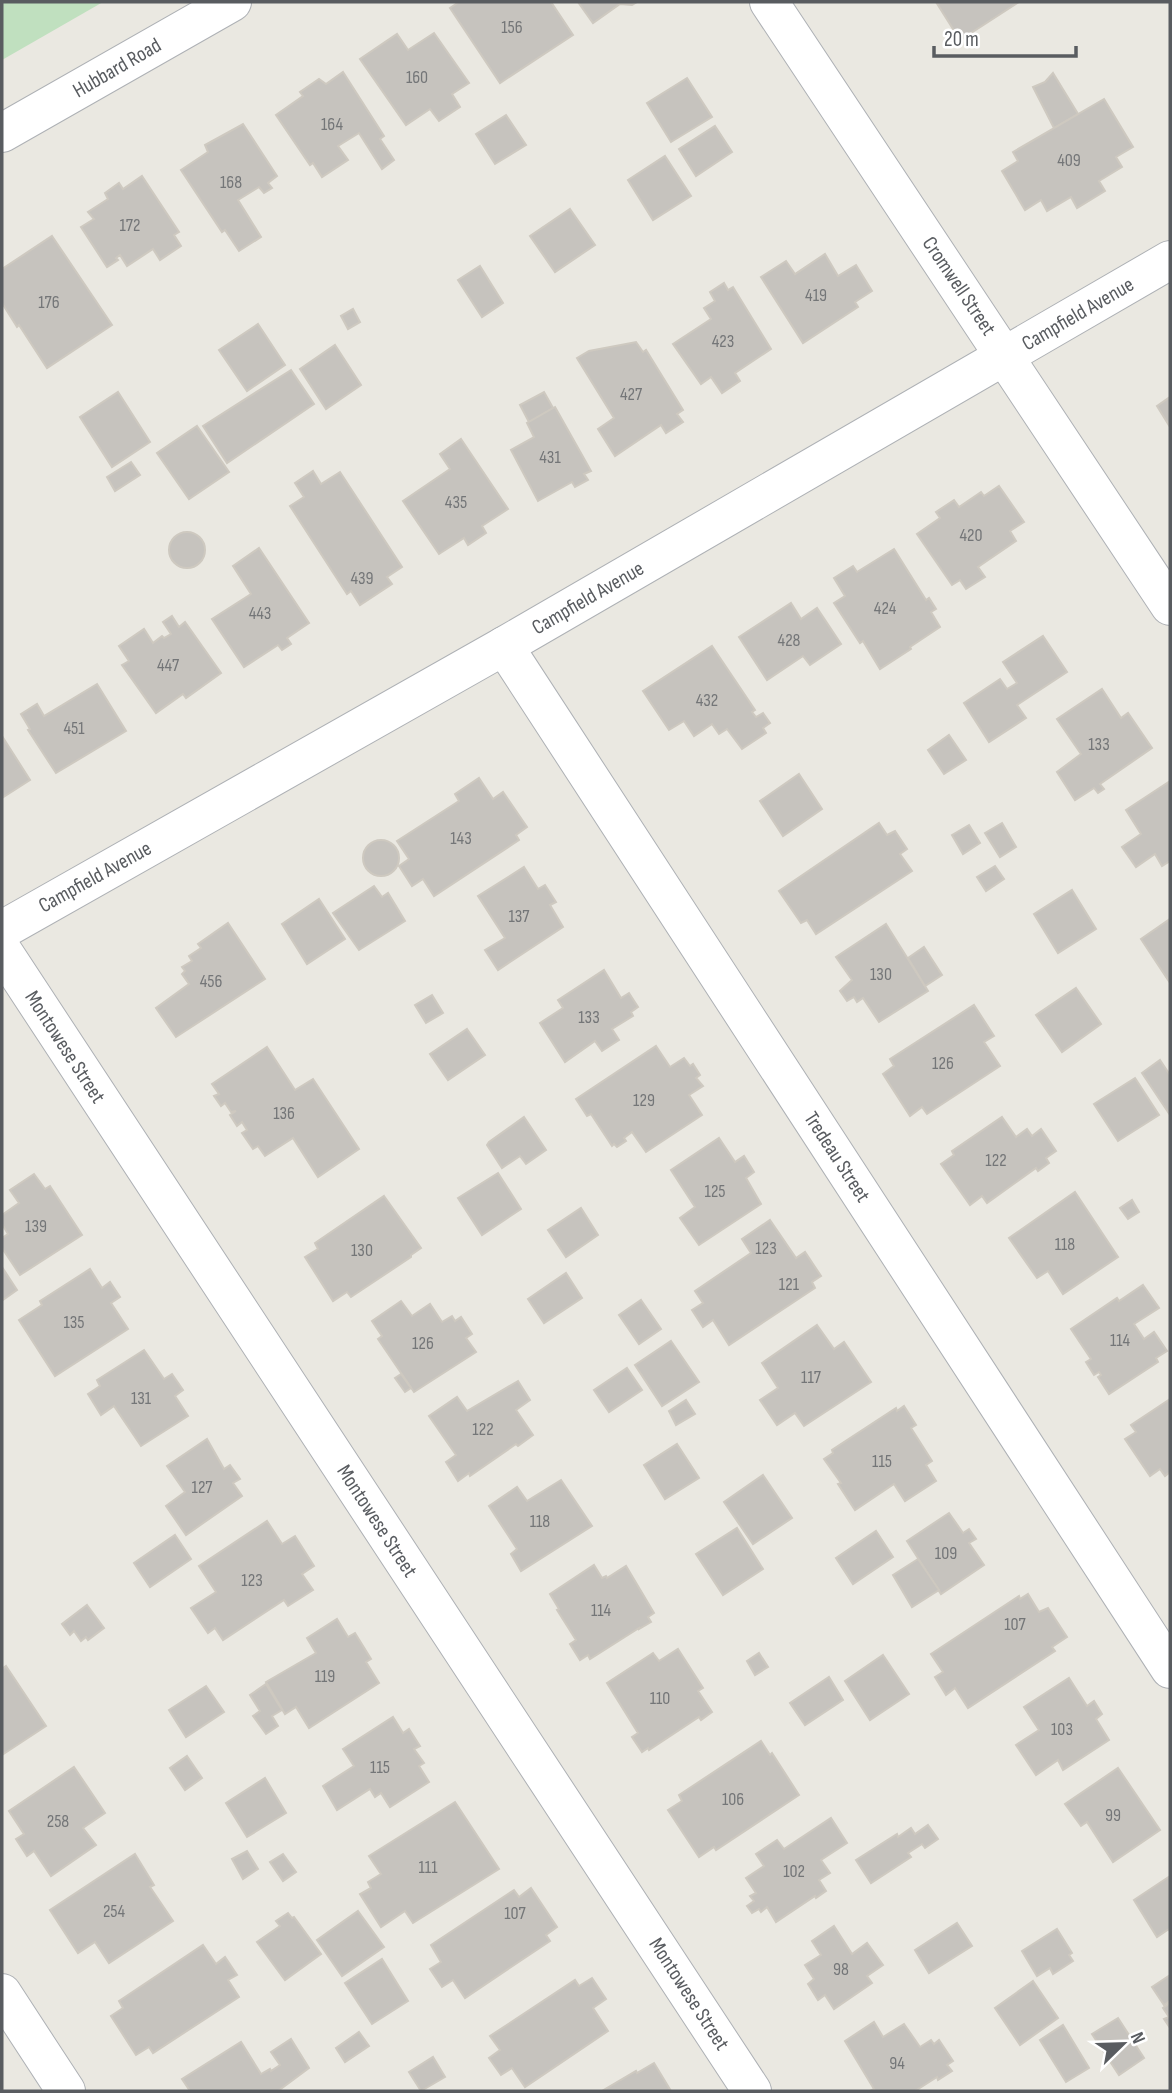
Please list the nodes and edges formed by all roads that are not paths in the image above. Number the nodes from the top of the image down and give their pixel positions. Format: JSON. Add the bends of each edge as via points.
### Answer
{"nodes":[{"id":1,"x":232,"y":2,"type":"edge"},
{"id":2,"x":769,"y":2,"type":"edge"},
{"id":3,"x":2,"y":134,"type":"edge"},
{"id":4,"x":1170,"y":260,"type":"edge"},
{"id":5,"x":1006,"y":356,"type":"junction"},
{"id":6,"x":1170,"y":606,"type":"edge"},
{"id":7,"x":504,"y":646,"type":"junction"},
{"id":8,"x":2,"y":930,"type":"edge"},
{"id":9,"x":2,"y":950,"type":"edge"},
{"id":10,"x":1170,"y":1669,"type":"edge"},
{"id":11,"x":2,"y":1993,"type":"edge"},
{"id":12,"x":66,"y":2091,"type":"edge"},
{"id":13,"x":752,"y":2091,"type":"edge"}],
"edges":[{"from":1,"to":3,"type":"street","name":"Hubbard Road"},
{"from":2,"to":5,"type":"street","name":"Cromwell Street"},
{"from":4,"to":5,"type":"street","name":"Campfield Avenue"},
{"from":5,"to":6,"type":"street","name":"Cromwell Street"},
{"from":5,"to":7,"type":"street","name":"Campfield Avenue"},
{"from":7,"to":8,"type":"street","name":"Campfield Avenue"},
{"from":7,"to":10,"type":"street","name":"Tredeau Street"},
{"from":9,"to":13,"type":"street","name":"Montowese Street"},
{"from":11,"to":12,"type":"street"}]}
